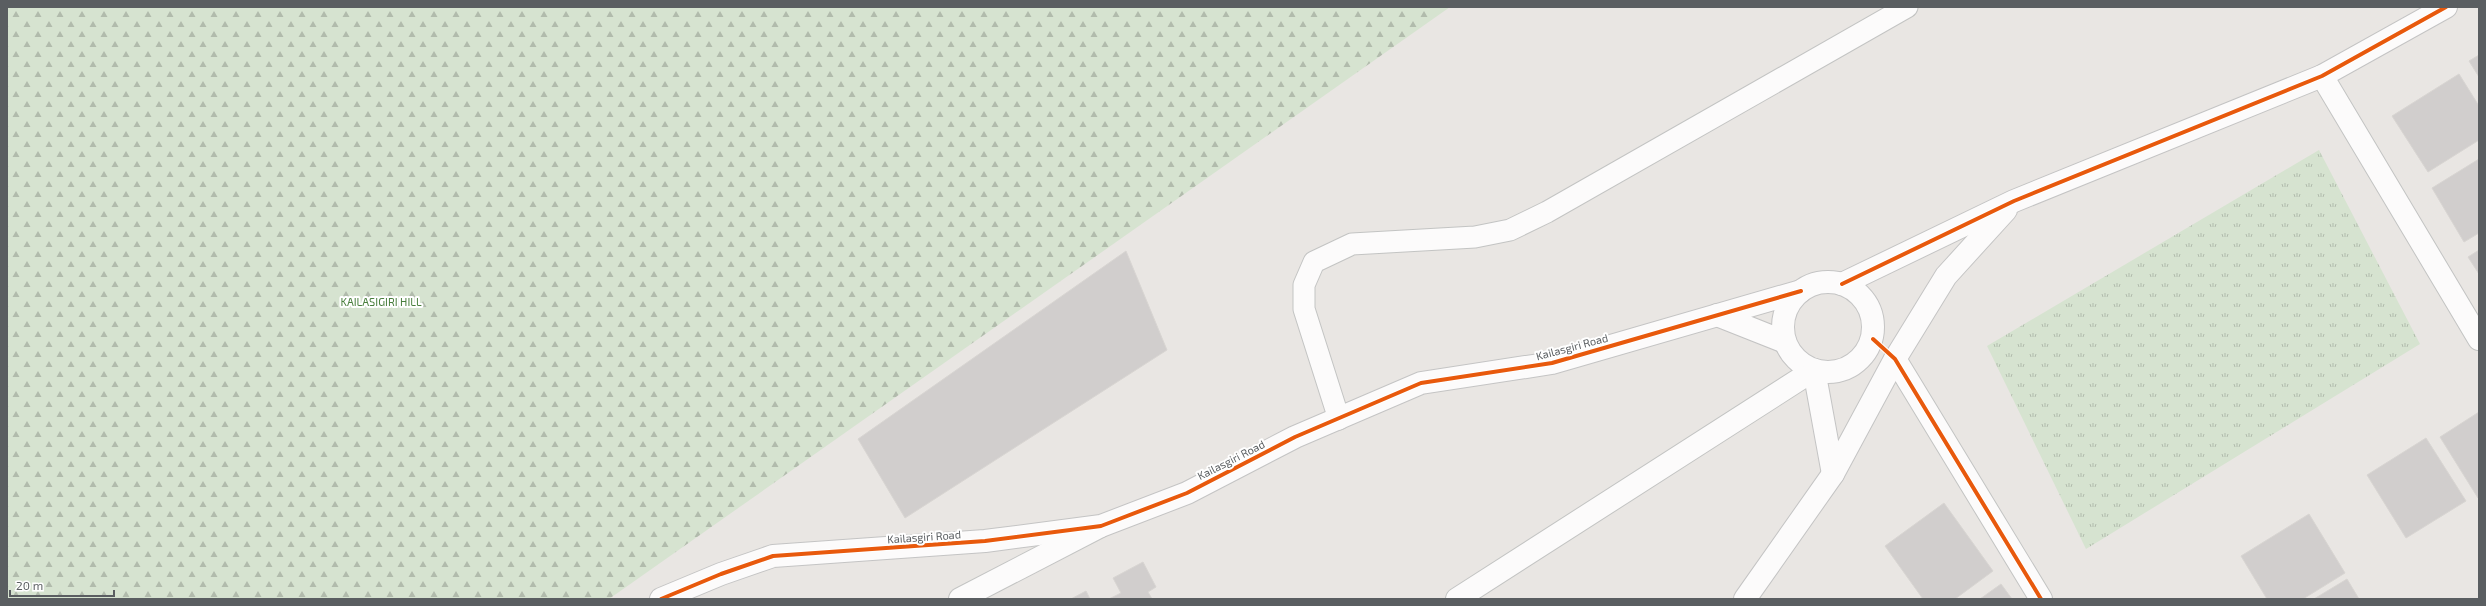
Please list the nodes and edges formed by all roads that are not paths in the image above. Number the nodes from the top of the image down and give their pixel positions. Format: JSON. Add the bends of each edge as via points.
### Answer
{"nodes":[{"id":1,"x":1908,"y":7,"type":"edge"},
{"id":2,"x":2446,"y":7,"type":"edge"},
{"id":3,"x":2322,"y":76,"type":"junction"},
{"id":4,"x":2014,"y":202,"type":"junction"},
{"id":5,"x":1842,"y":284,"type":"junction"},
{"id":6,"x":1801,"y":291,"type":"junction"},
{"id":7,"x":1717,"y":315,"type":"junction"},
{"id":8,"x":1873,"y":339,"type":"junction"},
{"id":9,"x":2479,"y":339,"type":"edge"},
{"id":10,"x":1785,"y":342,"type":"junction"},
{"id":11,"x":1895,"y":359,"type":"junction"},
{"id":12,"x":1814,"y":370,"type":"junction"},
{"id":13,"x":1339,"y":419,"type":"junction"},
{"id":14,"x":1833,"y":474,"type":"junction"},
{"id":15,"x":1101,"y":526,"type":"junction"},
{"id":16,"x":661,"y":599,"type":"edge"},
{"id":17,"x":960,"y":599,"type":"edge"},
{"id":18,"x":1458,"y":599,"type":"edge"},
{"id":19,"x":1745,"y":599,"type":"edge"},
{"id":20,"x":2041,"y":599,"type":"edge"}],
"edges":[{"from":1,"to":13,"type":"lane","via":[[1547,212],[1510,230],[1475,237],[1352,244],[1314,262],[1304,286],[1304,309]]},
{"from":2,"to":3,"type":"street"},
{"from":3,"to":4,"type":"street"},
{"from":3,"to":9,"type":"street"},
{"from":4,"to":5,"type":"street"},
{"from":4,"to":11,"type":"street","via":[[1946,276]]},
{"from":5,"to":6,"type":"street","via":[[1813,284]]},
{"from":5,"to":8,"type":"street","via":[[1854,290],[1864,300],[1871,313]]},
{"from":6,"to":7,"type":"street","name":"Kailasgiri Road"},
{"from":6,"to":10,"type":"street","via":[[1791,301],[1785,313],[1782,328]]},
{"from":7,"to":10,"type":"street"},
{"from":7,"to":13,"type":"street","name":"Kailasgiri Road","via":[[1552,363],[1421,384]]},
{"from":8,"to":11,"type":"street"},
{"from":8,"to":12,"type":"street","via":[[1854,364],[1842,370]]},
{"from":10,"to":12,"type":"street","via":[[1791,354],[1801,364]]},
{"from":11,"to":14,"type":"street"},
{"from":11,"to":20,"type":"street"},
{"from":12,"to":14,"type":"street"},
{"from":12,"to":18,"type":"street"},
{"from":13,"to":15,"type":"street","name":"Kailasgiri Road","via":[[1295,437],[1187,493]]},
{"from":14,"to":19,"type":"street"},
{"from":15,"to":16,"type":"street","name":"Kailasgiri Road","via":[[985,541],[773,556]]},
{"from":15,"to":17,"type":"street"}]}
